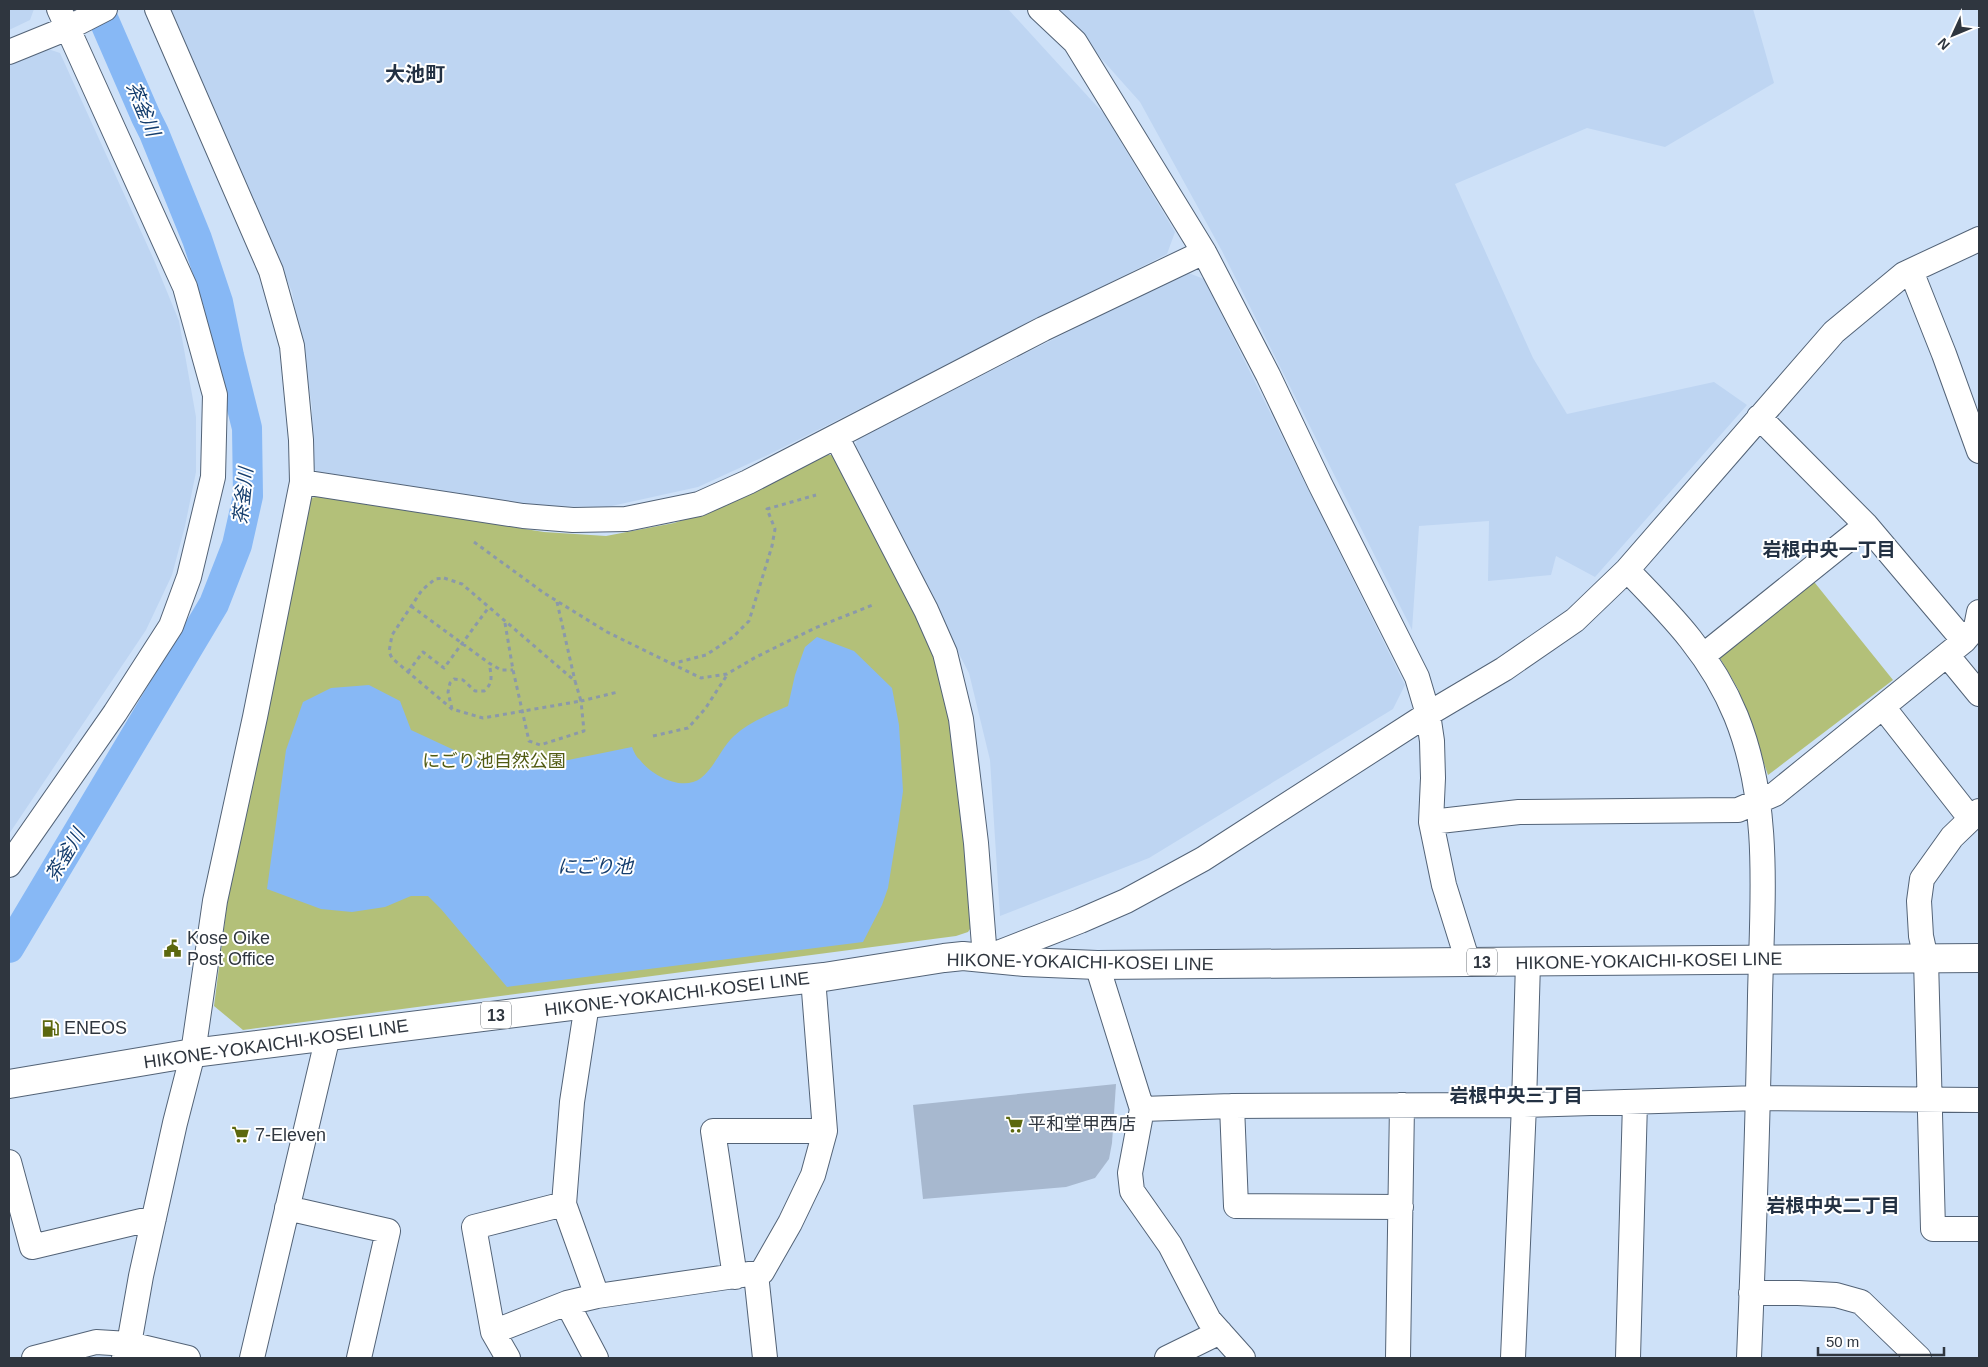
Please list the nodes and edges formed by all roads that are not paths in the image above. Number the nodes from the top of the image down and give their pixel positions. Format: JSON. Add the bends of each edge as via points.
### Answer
{"nodes":[{"id":1,"x":157,"y":9,"type":"edge"},
{"id":2,"x":1040,"y":9,"type":"edge"},
{"id":3,"x":80,"y":16,"type":"edge"},
{"id":4,"x":9,"y":52,"type":"edge"},
{"id":5,"x":1979,"y":240,"type":"edge"},
{"id":6,"x":1204,"y":252,"type":"junction"},
{"id":7,"x":1912,"y":271,"type":"junction"},
{"id":8,"x":1759,"y":417,"type":"junction"},
{"id":9,"x":837,"y":438,"type":"junction"},
{"id":10,"x":1979,"y":451,"type":"edge"},
{"id":11,"x":302,"y":482,"type":"junction"},
{"id":12,"x":1866,"y":525,"type":"junction"},
{"id":13,"x":1627,"y":570,"type":"junction"},
{"id":14,"x":1979,"y":612,"type":"edge"},
{"id":15,"x":1955,"y":648,"type":"junction"},
{"id":16,"x":1704,"y":655,"type":"junction"},
{"id":17,"x":1979,"y":694,"type":"edge"},
{"id":18,"x":1884,"y":707,"type":"junction"},
{"id":19,"x":1428,"y":714,"type":"junction"},
{"id":20,"x":1758,"y":802,"type":"junction"},
{"id":21,"x":1975,"y":814,"type":"edge"},
{"id":22,"x":1431,"y":822,"type":"junction"},
{"id":23,"x":9,"y":865,"type":"edge"},
{"id":24,"x":985,"y":958,"type":"junction"},
{"id":25,"x":1979,"y":958,"type":"edge"},
{"id":26,"x":1926,"y":959,"type":"junction"},
{"id":27,"x":1761,"y":960,"type":"junction"},
{"id":28,"x":1468,"y":962,"type":"junction"},
{"id":29,"x":1528,"y":962,"type":"junction"},
{"id":30,"x":1097,"y":965,"type":"junction"},
{"id":31,"x":813,"y":978,"type":"junction"},
{"id":32,"x":587,"y":1004,"type":"junction"},
{"id":33,"x":328,"y":1036,"type":"junction"},
{"id":34,"x":193,"y":1053,"type":"junction"},
{"id":35,"x":9,"y":1084,"type":"edge"},
{"id":36,"x":1759,"y":1098,"type":"junction"},
{"id":37,"x":1979,"y":1100,"type":"edge"},
{"id":38,"x":1930,"y":1101,"type":"junction"},
{"id":39,"x":1635,"y":1102,"type":"junction"},
{"id":40,"x":1402,"y":1105,"type":"junction"},
{"id":41,"x":1524,"y":1105,"type":"junction"},
{"id":42,"x":1232,"y":1106,"type":"junction"},
{"id":43,"x":1142,"y":1109,"type":"junction"},
{"id":44,"x":825,"y":1131,"type":"junction"},
{"id":45,"x":9,"y":1162,"type":"edge"},
{"id":46,"x":564,"y":1204,"type":"junction"},
{"id":47,"x":1401,"y":1207,"type":"junction"},
{"id":48,"x":287,"y":1208,"type":"junction"},
{"id":49,"x":154,"y":1218,"type":"junction"},
{"id":50,"x":1979,"y":1228,"type":"edge"},
{"id":51,"x":746,"y":1275,"type":"junction"},
{"id":52,"x":1752,"y":1293,"type":"junction"},
{"id":53,"x":597,"y":1296,"type":"junction"},
{"id":54,"x":567,"y":1303,"type":"junction"},
{"id":55,"x":493,"y":1332,"type":"junction"},
{"id":56,"x":1220,"y":1332,"type":"junction"},
{"id":57,"x":126,"y":1351,"type":"edge"},
{"id":58,"x":1905,"y":1353,"type":"edge"},
{"id":59,"x":34,"y":1358,"type":"edge"},
{"id":60,"x":188,"y":1358,"type":"edge"},
{"id":61,"x":252,"y":1358,"type":"edge"},
{"id":62,"x":359,"y":1358,"type":"edge"},
{"id":63,"x":508,"y":1358,"type":"edge"},
{"id":64,"x":596,"y":1358,"type":"edge"},
{"id":65,"x":764,"y":1358,"type":"edge"},
{"id":66,"x":1168,"y":1358,"type":"edge"},
{"id":67,"x":1243,"y":1358,"type":"edge"},
{"id":68,"x":1398,"y":1358,"type":"edge"},
{"id":69,"x":1513,"y":1358,"type":"edge"},
{"id":70,"x":1628,"y":1358,"type":"edge"},
{"id":71,"x":1749,"y":1358,"type":"edge"}],
"edges":[{"from":1,"to":11,"type":"street","via":[[271,271],[292,346]]},
{"from":2,"to":6,"type":"street","via":[[1075,42]]},
{"from":3,"to":4,"type":"street"},
{"from":3,"to":23,"type":"street","via":[[185,287],[215,395],[213,477],[189,577],[171,626]]},
{"from":5,"to":7,"type":"street"},
{"from":6,"to":9,"type":"street","via":[[1043,329]]},
{"from":6,"to":19,"type":"street","via":[[1417,677]]},
{"from":7,"to":8,"type":"street","via":[[1904,274],[1834,332]]},
{"from":7,"to":10,"type":"street"},
{"from":8,"to":12,"type":"street"},
{"from":8,"to":13,"type":"street"},
{"from":9,"to":11,"type":"street","via":[[698,504],[626,519],[572,520],[523,516]]},
{"from":9,"to":24,"type":"street","via":[[945,653],[961,719],[976,843]]},
{"from":11,"to":34,"type":"street","via":[[215,901]]},
{"from":12,"to":15,"type":"street"},
{"from":12,"to":16,"type":"street"},
{"from":13,"to":16,"type":"street","via":[[1670,613]]},
{"from":13,"to":19,"type":"street","via":[[1575,620],[1504,669]]},
{"from":14,"to":15,"type":"street","via":[[1976,627]]},
{"from":15,"to":17,"type":"street"},
{"from":15,"to":18,"type":"street"},
{"from":16,"to":20,"type":"street","via":[[1735,715],[1749,753]]},
{"from":18,"to":20,"type":"street","via":[[1775,794]]},
{"from":18,"to":21,"type":"street"},
{"from":19,"to":22,"type":"street","via":[[1433,769]]},
{"from":19,"to":24,"type":"street","via":[[1203,859],[1117,905]]},
{"from":20,"to":22,"type":"street","via":[[1738,810],[1519,812]]},
{"from":20,"to":27,"type":"street","via":[[1764,856]]},
{"from":21,"to":26,"type":"street","via":[[1952,837],[1922,879],[1920,927]]},
{"from":22,"to":28,"type":"street","via":[[1444,885]]},
{"from":24,"to":30,"type":"main road","name":"HIKONE-YOKAICHI-KOSEI LINE","number":"13"},
{"from":24,"to":31,"type":"main road","name":"HIKONE-YOKAICHI-KOSEI LINE","number":"13","via":[[944,958]]},
{"from":25,"to":26,"type":"main road","name":"HIKONE-YOKAICHI-KOSEI LINE","number":"13"},
{"from":26,"to":27,"type":"main road","name":"HIKONE-YOKAICHI-KOSEI LINE","number":"13"},
{"from":26,"to":38,"type":"street"},
{"from":27,"to":29,"type":"main road","name":"HIKONE-YOKAICHI-KOSEI LINE","number":"13"},
{"from":27,"to":36,"type":"street"},
{"from":28,"to":29,"type":"main road","name":"HIKONE-YOKAICHI-KOSEI LINE","number":"13"},
{"from":28,"to":30,"type":"main road","name":"HIKONE-YOKAICHI-KOSEI LINE","number":"13"},
{"from":29,"to":41,"type":"street"},
{"from":30,"to":43,"type":"street"},
{"from":31,"to":32,"type":"main road","name":"HIKONE-YOKAICHI-KOSEI LINE","number":"13"},
{"from":31,"to":44,"type":"street"},
{"from":32,"to":33,"type":"main road","name":"HIKONE-YOKAICHI-KOSEI LINE","number":"13"},
{"from":32,"to":46,"type":"street","via":[[572,1102]]},
{"from":33,"to":34,"type":"main road","name":"HIKONE-YOKAICHI-KOSEI LINE","number":"13"},
{"from":33,"to":48,"type":"street"},
{"from":34,"to":35,"type":"main road","name":"HIKONE-YOKAICHI-KOSEI LINE","number":"13"},
{"from":34,"to":49,"type":"street"},
{"from":36,"to":38,"type":"street"},
{"from":36,"to":39,"type":"street"},
{"from":36,"to":52,"type":"street"},
{"from":37,"to":38,"type":"street"},
{"from":38,"to":50,"type":"street","via":[[1933,1229]]},
{"from":39,"to":41,"type":"street"},
{"from":39,"to":70,"type":"street"},
{"from":40,"to":41,"type":"street"},
{"from":40,"to":42,"type":"street"},
{"from":40,"to":47,"type":"street"},
{"from":41,"to":69,"type":"street"},
{"from":42,"to":43,"type":"street"},
{"from":42,"to":47,"type":"street","via":[[1236,1206]]},
{"from":43,"to":56,"type":"street","via":[[1130,1173],[1132,1192],[1170,1245],[1209,1320]]},
{"from":44,"to":51,"type":"street","via":[[812,1175],[790,1223],[762,1272]]},
{"from":44,"to":51,"type":"street","via":[[713,1131]]},
{"from":45,"to":49,"type":"street","via":[[32,1247]]},
{"from":46,"to":53,"type":"street"},
{"from":46,"to":55,"type":"street","via":[[474,1227]]},
{"from":47,"to":68,"type":"street"},
{"from":48,"to":61,"type":"street"},
{"from":48,"to":62,"type":"street","via":[[388,1231]]},
{"from":49,"to":57,"type":"street"},
{"from":51,"to":53,"type":"street"},
{"from":51,"to":65,"type":"street"},
{"from":52,"to":58,"type":"street","via":[[1836,1295],[1860,1302]]},
{"from":52,"to":71,"type":"street"},
{"from":53,"to":54,"type":"street"},
{"from":54,"to":55,"type":"street"},
{"from":54,"to":64,"type":"street"},
{"from":55,"to":63,"type":"street"},
{"from":56,"to":66,"type":"street"},
{"from":56,"to":67,"type":"street"},
{"from":57,"to":59,"type":"street","via":[[96,1342]]},
{"from":57,"to":60,"type":"street"}]}
